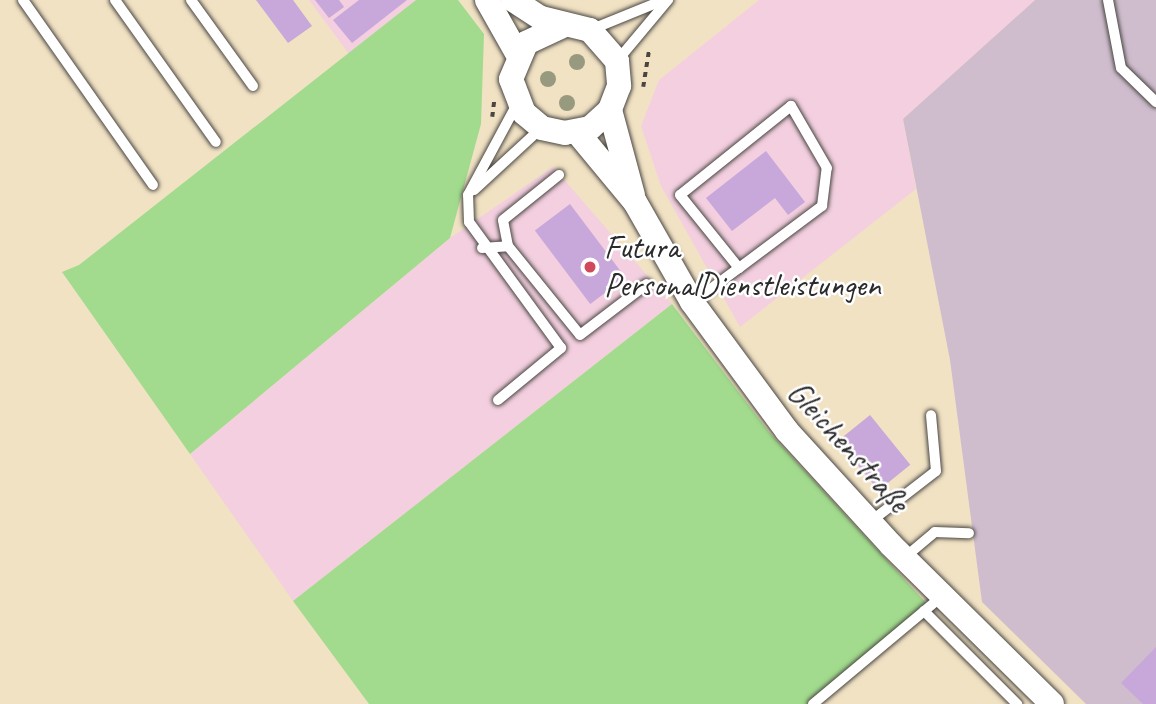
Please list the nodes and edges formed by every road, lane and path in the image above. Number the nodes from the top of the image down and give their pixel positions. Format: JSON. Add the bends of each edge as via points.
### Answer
{"nodes":[{"id":1,"x":23,"y":0,"type":"edge"},
{"id":2,"x":115,"y":0,"type":"edge"},
{"id":3,"x":191,"y":0,"type":"edge"},
{"id":4,"x":487,"y":0,"type":"edge"},
{"id":5,"x":513,"y":0,"type":"edge"},
{"id":6,"x":666,"y":0,"type":"edge"},
{"id":7,"x":1108,"y":0,"type":"edge"},
{"id":8,"x":565,"y":25,"type":"junction"},
{"id":9,"x":590,"y":30,"type":"junction"},
{"id":10,"x":639,"y":35,"type":"junction"},
{"id":11,"x":517,"y":55,"type":"junction"},
{"id":12,"x":617,"y":61,"type":"junction"},
{"id":13,"x":253,"y":86,"type":"dead end"},
{"id":14,"x":640,"y":99,"type":"dead end"},
{"id":15,"x":1156,"y":102,"type":"edge"},
{"id":16,"x":517,"y":103,"type":"junction"},
{"id":17,"x":610,"y":110,"type":"junction"},
{"id":18,"x":542,"y":128,"type":"junction"},
{"id":19,"x":577,"y":132,"type":"junction"},
{"id":20,"x":216,"y":142,"type":"dead end"},
{"id":21,"x":559,"y":175,"type":"dead end"},
{"id":22,"x":153,"y":184,"type":"dead end"},
{"id":23,"x":468,"y":195,"type":"junction"},
{"id":24,"x":635,"y":202,"type":"junction"},
{"id":25,"x":508,"y":246,"type":"junction"},
{"id":26,"x":482,"y":248,"type":"junction"},
{"id":27,"x":739,"y":268,"type":"junction"},
{"id":28,"x":647,"y":284,"type":"dead end"},
{"id":29,"x":692,"y":302,"type":"junction"},
{"id":30,"x":498,"y":400,"type":"dead end"},
{"id":31,"x":931,"y":415,"type":"dead end"},
{"id":32,"x":869,"y":522,"type":"junction"},
{"id":33,"x":969,"y":533,"type":"dead end"},
{"id":34,"x":904,"y":558,"type":"junction"},
{"id":35,"x":933,"y":603,"type":"junction"},
{"id":36,"x":813,"y":704,"type":"edge"},
{"id":37,"x":1017,"y":704,"type":"edge"},
{"id":38,"x":1052,"y":704,"type":"edge"}],
"edges":[{"from":1,"to":22,"type":"lane"},
{"from":2,"to":20,"type":"lane"},
{"from":3,"to":13,"type":"lane"},
{"from":4,"to":11,"type":"street"},
{"from":5,"to":8,"type":"street"},
{"from":6,"to":9,"type":"lane"},
{"from":6,"to":10,"type":"lane"},
{"from":7,"to":15,"type":"lane","via":[[1121,68]]},
{"from":8,"to":9,"type":"street"},
{"from":8,"to":11,"type":"street","via":[[537,33]]},
{"from":9,"to":12,"type":"street"},
{"from":10,"to":12,"type":"lane"},
{"from":10,"to":14,"type":"path","via":[[652,52]]},
{"from":11,"to":16,"type":"street","via":[[512,79]]},
{"from":12,"to":17,"type":"street","via":[[620,86]]},
{"from":16,"to":18,"type":"street"},
{"from":16,"to":23,"type":"lane"},
{"from":17,"to":19,"type":"street"},
{"from":17,"to":24,"type":"street","name":"Gleichenstraße"},
{"from":18,"to":19,"type":"street"},
{"from":18,"to":23,"type":"lane"},
{"from":19,"to":24,"type":"street","name":"Gleichenstraße"},
{"from":21,"to":25,"type":"lane","via":[[503,220]]},
{"from":23,"to":26,"type":"lane","via":[[469,222]]},
{"from":24,"to":29,"type":"street","name":"Gleichenstraße"},
{"from":25,"to":26,"type":"lane"},
{"from":25,"to":28,"type":"lane","via":[[580,335]]},
{"from":26,"to":30,"type":"lane","via":[[561,348]]},
{"from":27,"to":27,"type":"lane","via":[[822,206],[827,168],[791,106],[680,195]]},
{"from":27,"to":29,"type":"lane"},
{"from":29,"to":32,"type":"street","name":"Gleichenstraße","via":[[747,383]]},
{"from":31,"to":32,"type":"lane","via":[[936,471]]},
{"from":32,"to":34,"type":"street","name":"Gleichenstraße"},
{"from":33,"to":34,"type":"lane","via":[[936,532]]},
{"from":34,"to":35,"type":"street","name":"Gleichenstraße"},
{"from":35,"to":36,"type":"lane"},
{"from":35,"to":37,"type":"lane"},
{"from":35,"to":38,"type":"street","name":"Gleichenstraße"}]}
